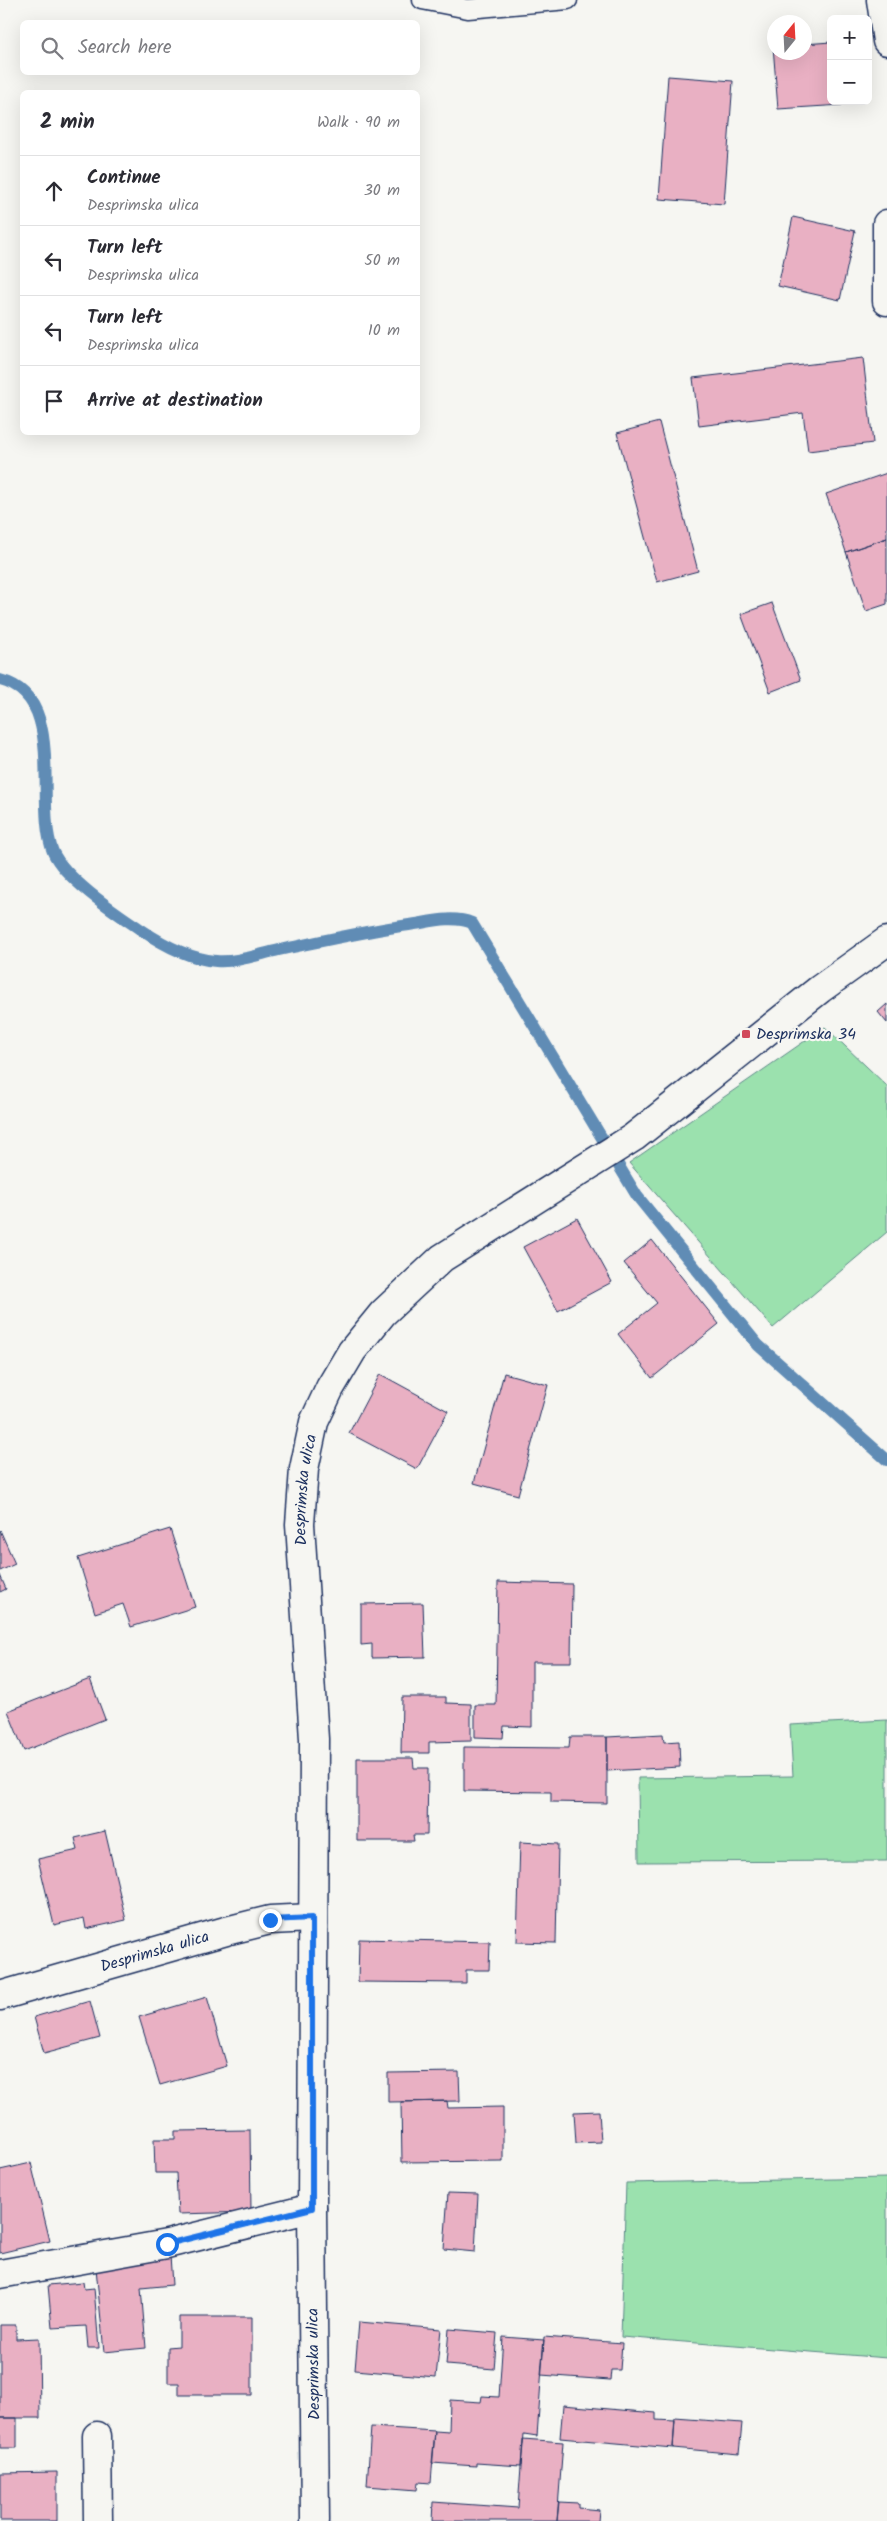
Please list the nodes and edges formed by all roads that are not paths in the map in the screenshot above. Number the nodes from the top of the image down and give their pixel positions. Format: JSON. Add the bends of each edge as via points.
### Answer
{"nodes":[{"id":1,"x":422,"y":0,"type":"edge"},
{"id":2,"x":568,"y":0,"type":"edge"},
{"id":3,"x":881,"y":0,"type":"edge"},
{"id":4,"x":887,"y":41,"type":"edge"},
{"id":5,"x":887,"y":224,"type":"edge"},
{"id":6,"x":887,"y":301,"type":"edge"},
{"id":7,"x":887,"y":941,"type":"edge"},
{"id":8,"x":312,"y":1918,"type":"junction"},
{"id":9,"x":0,"y":1996,"type":"edge"},
{"id":10,"x":312,"y":2208,"type":"junction"},
{"id":11,"x":0,"y":2274,"type":"edge"},
{"id":12,"x":97,"y":2436,"type":"dead end"},
{"id":13,"x":98,"y":2521,"type":"edge"},
{"id":14,"x":315,"y":2521,"type":"edge"}],
"edges":[{"from":1,"to":2,"type":"lane","via":[[468,9]]},
{"from":3,"to":4,"type":"street"},
{"from":5,"to":6,"type":"street"},
{"from":7,"to":8,"type":"street","name":"Desprimska ulica","via":[[820,989],[634,1137],[442,1258],[383,1313],[352,1351],[330,1388],[314,1422],[304,1469],[300,1524],[314,1739]]},
{"from":8,"to":9,"type":"street","name":"Desprimska ulica","via":[[270,1920],[226,1930]]},
{"from":8,"to":10,"type":"street","name":"Desprimska ulica"},
{"from":10,"to":11,"type":"street","via":[[167,2244]]},
{"from":10,"to":14,"type":"street","name":"Desprimska ulica"},
{"from":12,"to":13,"type":"street"}]}
